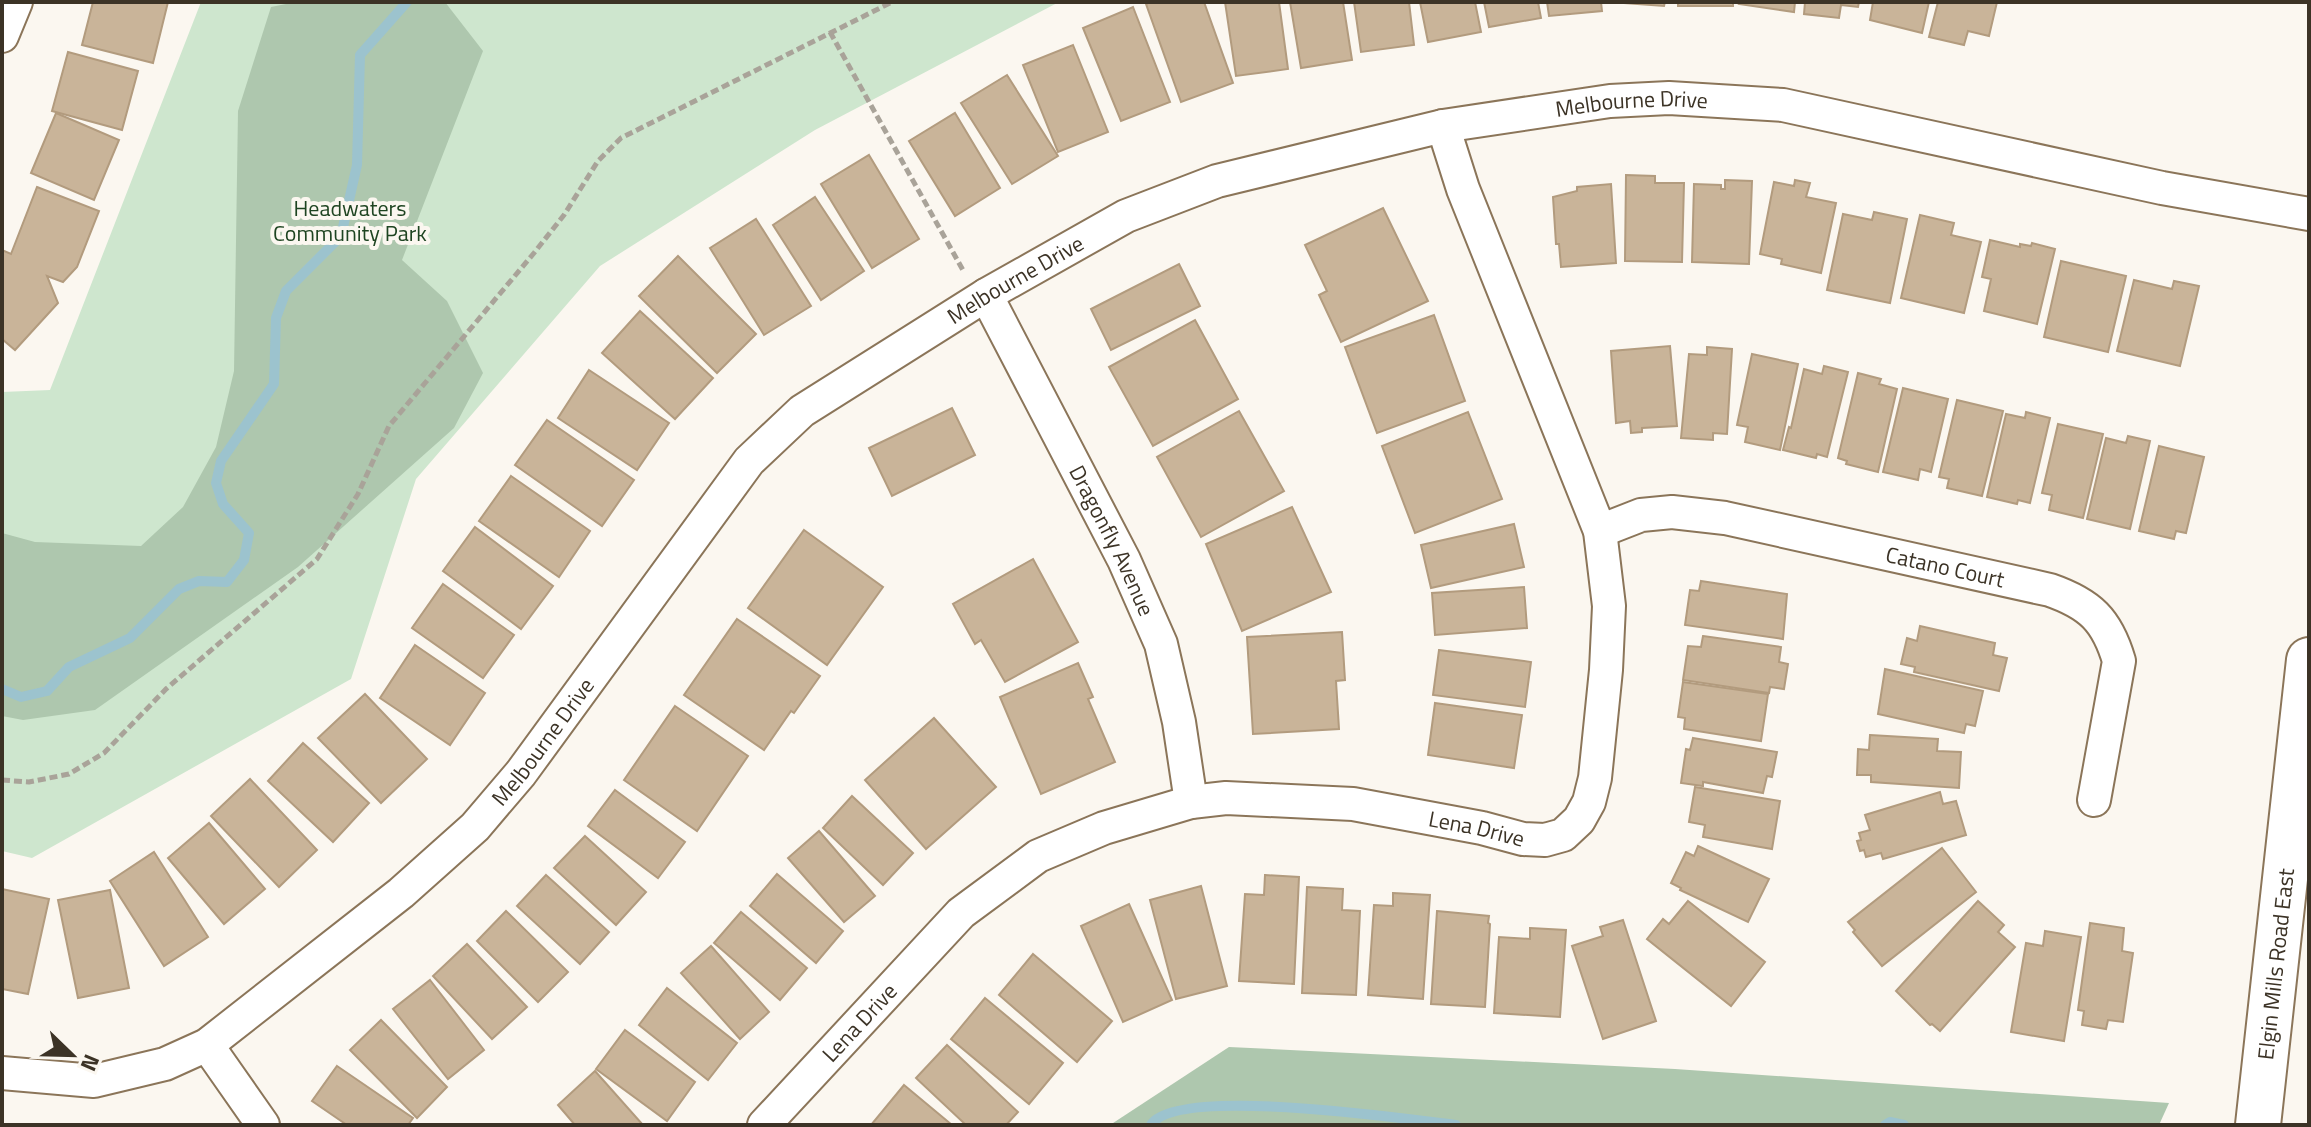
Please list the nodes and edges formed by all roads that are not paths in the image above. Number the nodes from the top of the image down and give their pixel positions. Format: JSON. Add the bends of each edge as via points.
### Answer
{"nodes":[{"id":1,"x":16,"y":2,"type":"edge"},
{"id":2,"x":2,"y":36,"type":"edge"},
{"id":3,"x":1443,"y":126,"type":"junction"},
{"id":4,"x":2309,"y":214,"type":"edge"},
{"id":5,"x":977,"y":287,"type":"junction"},
{"id":6,"x":1600,"y":531,"type":"junction"},
{"id":7,"x":2309,"y":660,"type":"edge"},
{"id":8,"x":2094,"y":800,"type":"dead end"},
{"id":9,"x":1191,"y":802,"type":"junction"},
{"id":10,"x":207,"y":1045,"type":"junction"},
{"id":11,"x":2,"y":1073,"type":"edge"},
{"id":12,"x":263,"y":1125,"type":"edge"},
{"id":13,"x":764,"y":1125,"type":"edge"},
{"id":14,"x":2258,"y":1125,"type":"edge"}],
"edges":[{"from":1,"to":2,"type":"street"},
{"from":3,"to":4,"type":"street","name":"Melbourne Drive","via":[[1625,100],[1783,105],[2162,188]]},
{"from":3,"to":5,"type":"street","name":"Melbourne Drive","via":[[1204,186],[1126,216]]},
{"from":3,"to":6,"type":"street","name":"Lena Drive","via":[[1463,189]]},
{"from":5,"to":9,"type":"street","name":"Dragonfly Avenue","via":[[1124,560],[1161,644]]},
{"from":5,"to":10,"type":"street","name":"Melbourne Drive","via":[[802,411],[749,461],[521,773],[475,827],[390,902]]},
{"from":6,"to":8,"type":"street","name":"Catano Court","via":[[1641,515],[1672,512],[1725,518],[2071,598],[2102,622],[2119,661]]},
{"from":6,"to":9,"type":"street","name":"Lena Drive","via":[[1609,606],[1595,778],[1579,820],[1563,835],[1523,839],[1353,804],[1226,798]]},
{"from":7,"to":14,"type":"main road","name":"Elgin Mills Road East"},
{"from":9,"to":13,"type":"street","name":"Lena Drive","via":[[1093,832],[1009,875],[961,913]]},
{"from":10,"to":11,"type":"street","name":"Melbourne Drive","via":[[150,1068],[94,1081]]},
{"from":10,"to":12,"type":"street"}]}
